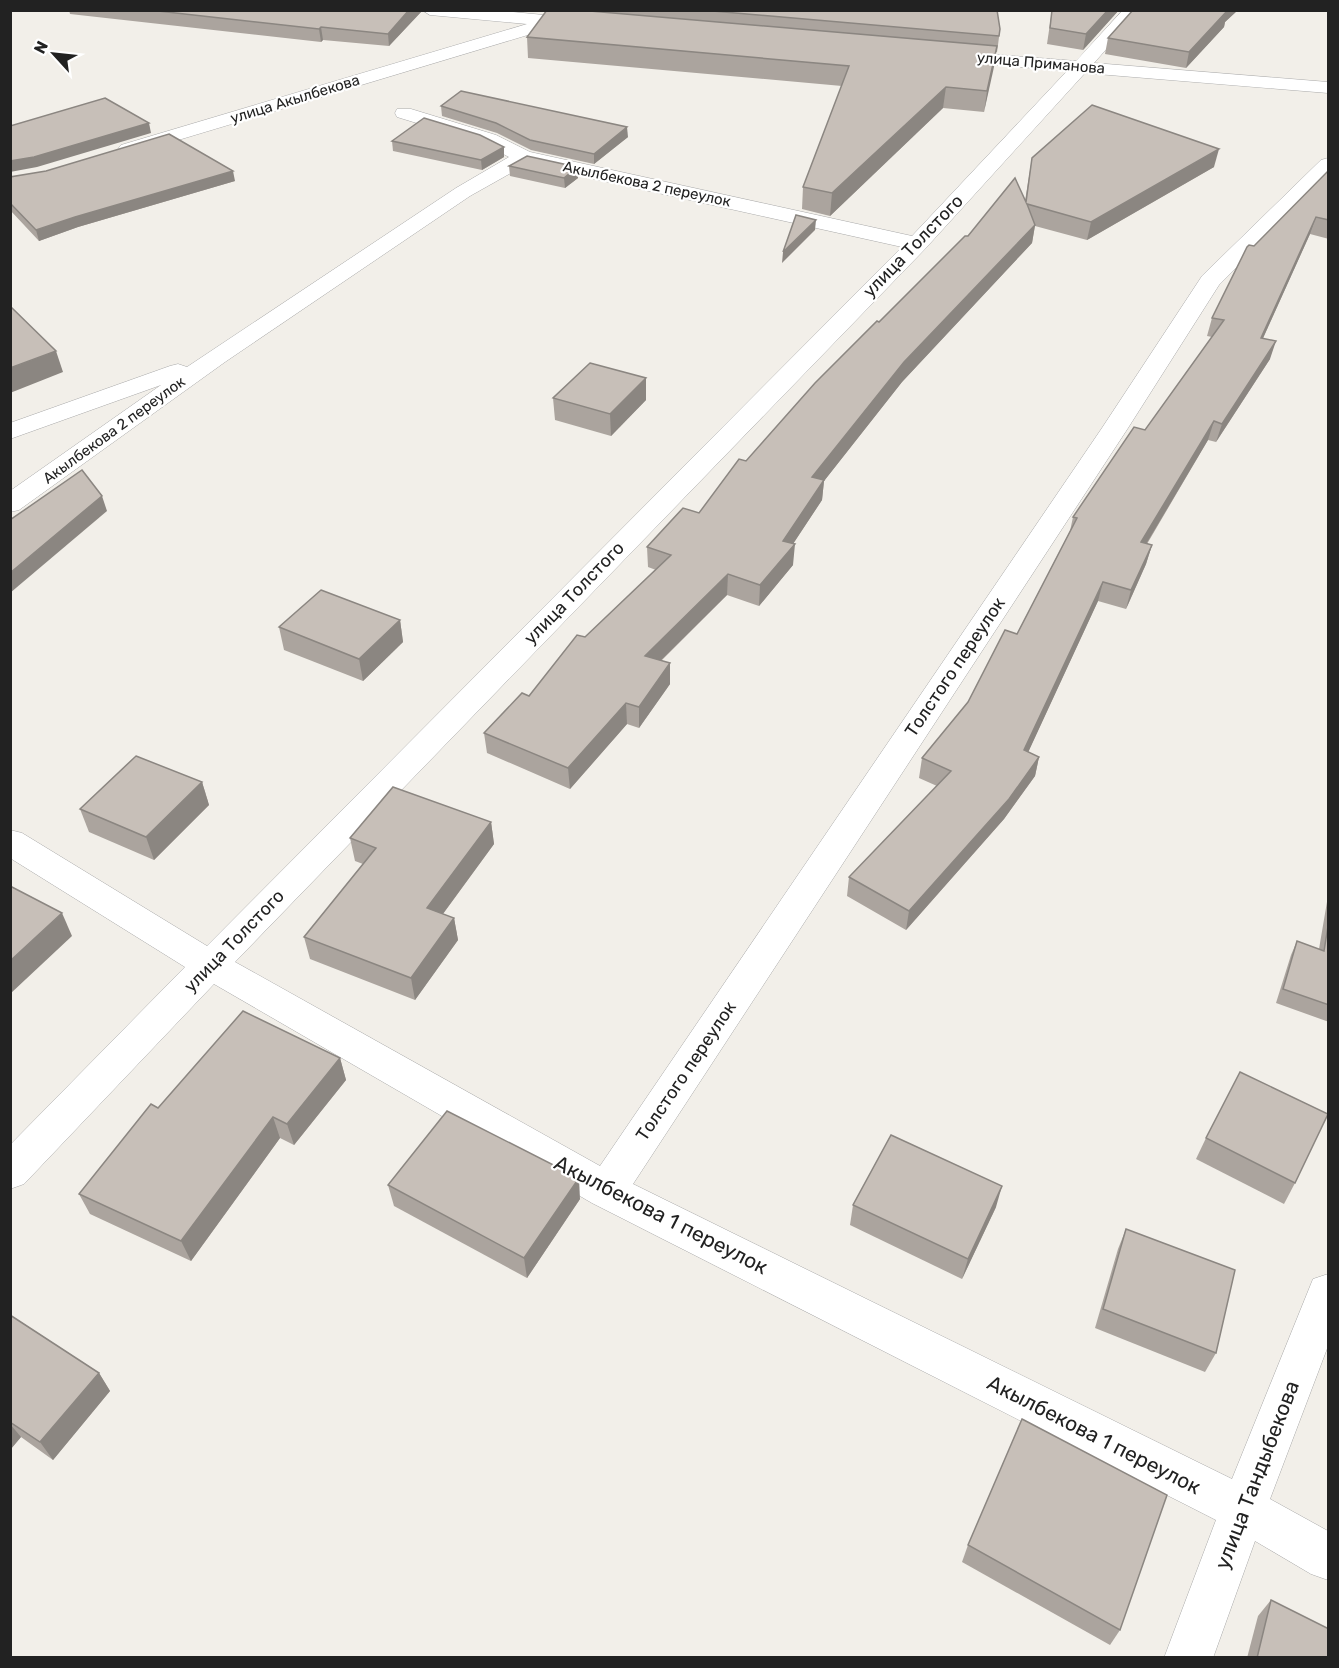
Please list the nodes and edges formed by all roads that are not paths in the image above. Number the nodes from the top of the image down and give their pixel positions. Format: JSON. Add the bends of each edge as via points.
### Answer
{"nodes":[{"id":1,"x":430,"y":10,"type":"edge"},
{"id":2,"x":577,"y":10,"type":"edge"},
{"id":3,"x":1133,"y":10,"type":"edge"},
{"id":4,"x":553,"y":21,"type":"junction"},
{"id":5,"x":600,"y":25,"type":"edge"},
{"id":6,"x":939,"y":55,"type":"edge"},
{"id":7,"x":1079,"y":67,"type":"junction"},
{"id":8,"x":1329,"y":87,"type":"edge"},
{"id":9,"x":404,"y":113,"type":"dead end"},
{"id":10,"x":110,"y":155,"type":"edge"},
{"id":11,"x":524,"y":157,"type":"junction"},
{"id":12,"x":1329,"y":164,"type":"edge"},
{"id":13,"x":917,"y":244,"type":"junction"},
{"id":14,"x":217,"y":357,"type":"junction"},
{"id":15,"x":11,"y":432,"type":"edge"},
{"id":16,"x":83,"y":452,"type":"junction"},
{"id":17,"x":10,"y":504,"type":"edge"},
{"id":18,"x":10,"y":842,"type":"edge"},
{"id":19,"x":210,"y":965,"type":"junction"},
{"id":20,"x":10,"y":1172,"type":"edge"},
{"id":21,"x":606,"y":1190,"type":"junction"},
{"id":22,"x":1329,"y":1293,"type":"edge"},
{"id":23,"x":1243,"y":1509,"type":"junction"},
{"id":24,"x":1329,"y":1557,"type":"edge"},
{"id":25,"x":1188,"y":1658,"type":"edge"}],
"edges":[{"from":1,"to":4,"type":"street"},
{"from":2,"to":4,"type":"street","name":"улица Акылбекова"},
{"from":3,"to":7,"type":"street","name":"улица Толстого"},
{"from":4,"to":5,"type":"street"},
{"from":4,"to":10,"type":"street","name":"улица Акылбекова"},
{"from":6,"to":7,"type":"street","name":"улица Приманова"},
{"from":7,"to":8,"type":"street","name":"улица Приманова"},
{"from":7,"to":13,"type":"street","name":"улица Толстого"},
{"from":9,"to":11,"type":"street","via":[[489,139]]},
{"from":11,"to":13,"type":"street","name":"Акылбекова 2 переулок"},
{"from":11,"to":14,"type":"street","name":"Акылбекова 2 переулок","via":[[463,192]]},
{"from":12,"to":21,"type":"street","name":"Толстого переулок","via":[[1210,281]]},
{"from":13,"to":19,"type":"street","name":"улица Толстого"},
{"from":14,"to":15,"type":"street","name":"Акылбекова 2 переулок"},
{"from":14,"to":16,"type":"street","name":"Акылбекова 2 переулок"},
{"from":15,"to":16,"type":"street"},
{"from":16,"to":17,"type":"street","name":"Акылбекова 2 переулок"},
{"from":18,"to":19,"type":"street","name":"Акылбекова 1 переулок"},
{"from":19,"to":20,"type":"street","name":"улица Толстого"},
{"from":19,"to":21,"type":"street","name":"Акылбекова 1 переулок"},
{"from":21,"to":23,"type":"street","name":"Акылбекова 1 переулок"},
{"from":22,"to":23,"type":"street","name":"улица Тандыбекова"},
{"from":23,"to":24,"type":"street","name":"Акылбекова 1 переулок"},
{"from":23,"to":25,"type":"street","name":"улица Тандыбекова"}]}
